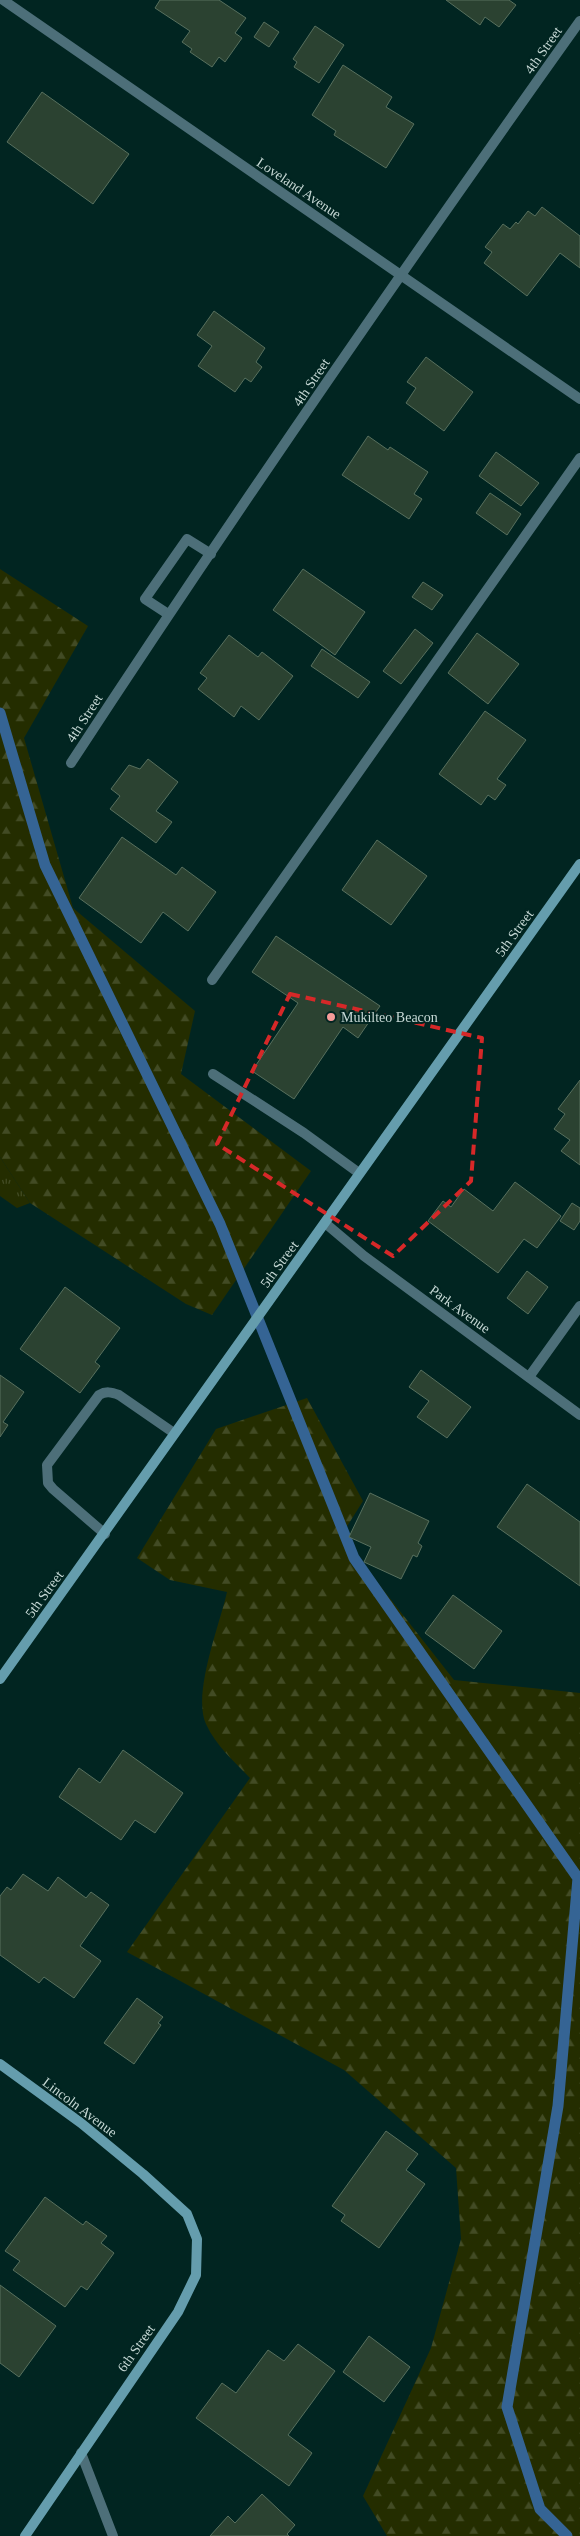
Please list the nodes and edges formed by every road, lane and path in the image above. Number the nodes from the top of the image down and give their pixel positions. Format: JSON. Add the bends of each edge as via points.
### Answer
{"nodes":[{"id":1,"x":3,"y":0,"type":"edge"},
{"id":2,"x":0,"y":6,"type":"edge"},
{"id":3,"x":580,"y":21,"type":"edge"},
{"id":4,"x":400,"y":274,"type":"junction"},
{"id":5,"x":580,"y":399,"type":"edge"},
{"id":6,"x":580,"y":458,"type":"edge"},
{"id":7,"x":211,"y":554,"type":"junction"},
{"id":8,"x":168,"y":614,"type":"junction"},
{"id":9,"x":71,"y":763,"type":"dead end"},
{"id":10,"x":580,"y":864,"type":"edge"},
{"id":11,"x":212,"y":980,"type":"dead end"},
{"id":12,"x":213,"y":1074,"type":"dead end"},
{"id":13,"x":359,"y":1173,"type":"junction"},
{"id":14,"x":325,"y":1223,"type":"junction"},
{"id":15,"x":580,"y":1306,"type":"edge"},
{"id":16,"x":529,"y":1376,"type":"junction"},
{"id":17,"x":580,"y":1415,"type":"edge"},
{"id":18,"x":174,"y":1433,"type":"junction"},
{"id":19,"x":105,"y":1534,"type":"junction"},
{"id":20,"x":0,"y":1679,"type":"edge"},
{"id":21,"x":0,"y":2064,"type":"edge"},
{"id":22,"x":143,"y":2174,"type":"joint"},
{"id":23,"x":81,"y":2453,"type":"junction"},
{"id":24,"x":26,"y":2536,"type":"edge"},
{"id":25,"x":113,"y":2536,"type":"edge"}],
"edges":[{"from":1,"to":2,"type":"street"},
{"from":1,"to":4,"type":"street","name":"Loveland Avenue"},
{"from":3,"to":4,"type":"street","name":"4th Street"},
{"from":4,"to":5,"type":"street","name":"Loveland Avenue"},
{"from":4,"to":7,"type":"street","name":"4th Street"},
{"from":6,"to":11,"type":"street"},
{"from":7,"to":8,"type":"street","name":"4th Street"},
{"from":7,"to":8,"type":"street","via":[[187,539],[145,599]]},
{"from":8,"to":9,"type":"street","name":"4th Street"},
{"from":10,"to":13,"type":"main road","name":"5th Street"},
{"from":12,"to":13,"type":"street"},
{"from":13,"to":14,"type":"main road","name":"5th Street"},
{"from":14,"to":16,"type":"street","name":"Park Avenue","via":[[364,1256]]},
{"from":14,"to":18,"type":"main road","name":"5th Street"},
{"from":15,"to":16,"type":"street"},
{"from":16,"to":17,"type":"street","name":"Park Avenue"},
{"from":18,"to":19,"type":"main road","name":"5th Street"},
{"from":18,"to":19,"type":"street","via":[[119,1395],[104,1392],[47,1465],[48,1483],[53,1489]]},
{"from":19,"to":20,"type":"main road","name":"5th Street"},
{"from":21,"to":22,"type":"main road","name":"Lincoln Avenue","via":[[81,2123]]},
{"from":22,"to":23,"type":"main road","name":"6th Street","via":[[187,2214],[197,2238],[196,2275],[178,2312]]},
{"from":23,"to":24,"type":"main road","name":"6th Street"},
{"from":23,"to":25,"type":"street"}]}
